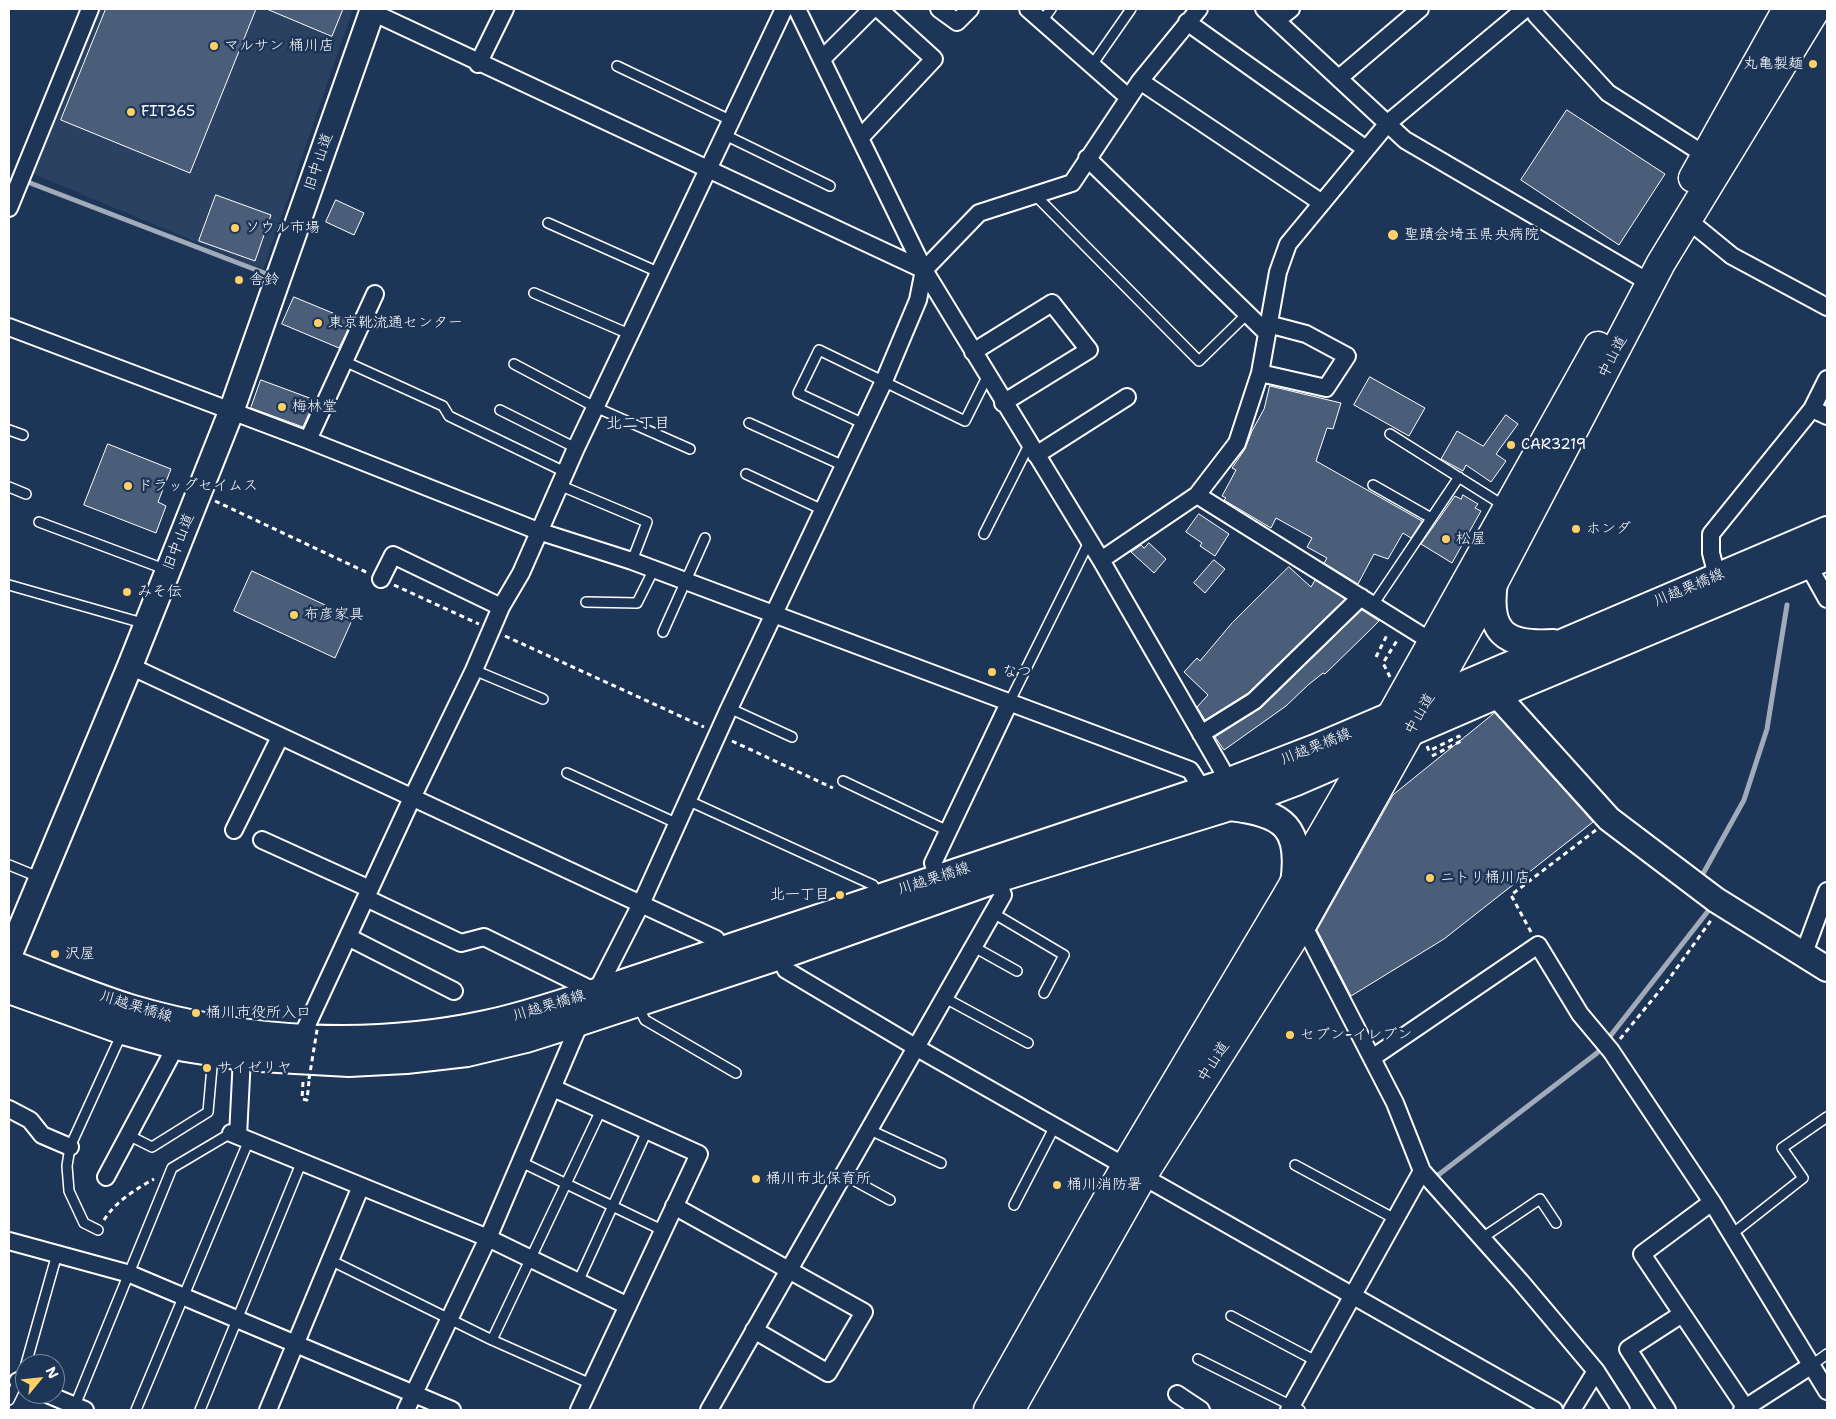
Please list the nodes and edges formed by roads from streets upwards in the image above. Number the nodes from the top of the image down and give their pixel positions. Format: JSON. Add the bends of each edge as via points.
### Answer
{"nodes":[{"id":1,"x":90,"y":9,"type":"edge"},
{"id":2,"x":505,"y":9,"type":"edge"},
{"id":3,"x":784,"y":9,"type":"edge"},
{"id":4,"x":797,"y":9,"type":"edge"},
{"id":5,"x":872,"y":9,"type":"edge"},
{"id":6,"x":879,"y":9,"type":"edge"},
{"id":7,"x":939,"y":9,"type":"edge"},
{"id":8,"x":970,"y":9,"type":"edge"},
{"id":9,"x":1028,"y":9,"type":"edge"},
{"id":10,"x":1199,"y":9,"type":"edge"},
{"id":11,"x":1291,"y":9,"type":"edge"},
{"id":12,"x":1420,"y":9,"type":"edge"},
{"id":13,"x":1525,"y":9,"type":"edge"},
{"id":14,"x":1534,"y":9,"type":"edge"},
{"id":15,"x":1787,"y":9,"type":"edge"},
{"id":16,"x":1816,"y":9,"type":"edge"},
{"id":17,"x":372,"y":11,"type":"edge"},
{"id":18,"x":1270,"y":14,"type":"edge"},
{"id":19,"x":1047,"y":15,"type":"edge"},
{"id":20,"x":1187,"y":22,"type":"junction"},
{"id":21,"x":822,"y":59,"type":"junction"},
{"id":22,"x":478,"y":64,"type":"junction"},
{"id":23,"x":1339,"y":78,"type":"junction"},
{"id":24,"x":1140,"y":81,"type":"junction"},
{"id":25,"x":1128,"y":97,"type":"junction"},
{"id":26,"x":1388,"y":123,"type":"junction"},
{"id":27,"x":861,"y":137,"type":"junction"},
{"id":28,"x":1366,"y":150,"type":"junction"},
{"id":29,"x":1705,"y":155,"type":"junction"},
{"id":30,"x":1088,"y":158,"type":"junction"},
{"id":31,"x":706,"y":170,"type":"junction"},
{"id":32,"x":1322,"y":203,"type":"junction"},
{"id":33,"x":9,"y":208,"type":"edge"},
{"id":34,"x":1688,"y":220,"type":"junction"},
{"id":35,"x":924,"y":270,"type":"junction"},
{"id":36,"x":1638,"y":276,"type":"junction"},
{"id":37,"x":375,"y":294,"type":"dead end"},
{"id":38,"x":1827,"y":307,"type":"edge"},
{"id":39,"x":9,"y":327,"type":"edge"},
{"id":40,"x":1268,"y":328,"type":"junction"},
{"id":41,"x":973,"y":352,"type":"junction"},
{"id":42,"x":1260,"y":373,"type":"junction"},
{"id":43,"x":1827,"y":379,"type":"edge"},
{"id":44,"x":1127,"y":397,"type":"dead end"},
{"id":45,"x":1004,"y":403,"type":"junction"},
{"id":46,"x":1812,"y":409,"type":"junction"},
{"id":47,"x":231,"y":412,"type":"junction"},
{"id":48,"x":1827,"y":416,"type":"edge"},
{"id":49,"x":308,"y":440,"type":"junction"},
{"id":50,"x":1032,"y":450,"type":"junction"},
{"id":51,"x":1197,"y":495,"type":"junction"},
{"id":52,"x":1827,"y":530,"type":"edge"},
{"id":53,"x":538,"y":531,"type":"junction"},
{"id":54,"x":1100,"y":560,"type":"junction"},
{"id":55,"x":1818,"y":561,"type":"edge"},
{"id":56,"x":1717,"y":576,"type":"junction"},
{"id":57,"x":381,"y":579,"type":"road end"},
{"id":58,"x":1494,"y":582,"type":"junction"},
{"id":59,"x":1827,"y":598,"type":"edge"},
{"id":60,"x":1367,"y":601,"type":"junction"},
{"id":61,"x":501,"y":607,"type":"junction"},
{"id":62,"x":774,"y":615,"type":"junction"},
{"id":63,"x":1432,"y":642,"type":"junction"},
{"id":64,"x":1561,"y":642,"type":"junction"},
{"id":65,"x":130,"y":666,"type":"junction"},
{"id":66,"x":1497,"y":695,"type":"junction"},
{"id":67,"x":1428,"y":700,"type":"junction"},
{"id":68,"x":1008,"y":703,"type":"junction"},
{"id":69,"x":1400,"y":725,"type":"junction"},
{"id":70,"x":1201,"y":734,"type":"junction"},
{"id":71,"x":280,"y":737,"type":"junction"},
{"id":72,"x":1371,"y":750,"type":"junction"},
{"id":73,"x":1220,"y":793,"type":"junction"},
{"id":74,"x":412,"y":798,"type":"junction"},
{"id":75,"x":234,"y":830,"type":"dead end"},
{"id":76,"x":262,"y":840,"type":"dead end"},
{"id":77,"x":938,"y":878,"type":"junction"},
{"id":78,"x":997,"y":879,"type":"junction"},
{"id":79,"x":1827,"y":891,"type":"edge"},
{"id":80,"x":1290,"y":892,"type":"junction"},
{"id":81,"x":368,"y":894,"type":"junction"},
{"id":82,"x":640,"y":904,"type":"junction"},
{"id":83,"x":1303,"y":923,"type":"junction"},
{"id":84,"x":348,"y":936,"type":"junction"},
{"id":85,"x":720,"y":951,"type":"junction"},
{"id":86,"x":1804,"y":953,"type":"junction"},
{"id":87,"x":9,"y":956,"type":"edge"},
{"id":88,"x":780,"y":956,"type":"junction"},
{"id":89,"x":9,"y":963,"type":"edge"},
{"id":90,"x":1827,"y":969,"type":"edge"},
{"id":91,"x":9,"y":990,"type":"edge"},
{"id":92,"x":454,"y":991,"type":"dead end"},
{"id":93,"x":596,"y":992,"type":"junction"},
{"id":94,"x":580,"y":1022,"type":"junction"},
{"id":95,"x":309,"y":1031,"type":"junction"},
{"id":96,"x":176,"y":1046,"type":"junction"},
{"id":97,"x":917,"y":1048,"type":"junction"},
{"id":98,"x":242,"y":1057,"type":"junction"},
{"id":99,"x":1372,"y":1058,"type":"junction"},
{"id":100,"x":553,"y":1088,"type":"junction"},
{"id":101,"x":9,"y":1110,"type":"edge"},
{"id":102,"x":70,"y":1147,"type":"road end"},
{"id":103,"x":1135,"y":1170,"type":"junction"},
{"id":104,"x":1422,"y":1171,"type":"junction"},
{"id":105,"x":106,"y":1177,"type":"dead end"},
{"id":106,"x":361,"y":1186,"type":"junction"},
{"id":107,"x":1712,"y":1202,"type":"junction"},
{"id":108,"x":674,"y":1206,"type":"junction"},
{"id":109,"x":488,"y":1238,"type":"junction"},
{"id":110,"x":9,"y":1241,"type":"edge"},
{"id":111,"x":789,"y":1270,"type":"junction"},
{"id":112,"x":1354,"y":1295,"type":"junction"},
{"id":113,"x":628,"y":1306,"type":"junction"},
{"id":114,"x":1682,"y":1314,"type":"junction"},
{"id":115,"x":754,"y":1330,"type":"junction"},
{"id":116,"x":295,"y":1344,"type":"junction"},
{"id":117,"x":1812,"y":1365,"type":"junction"},
{"id":118,"x":1596,"y":1371,"type":"junction"},
{"id":119,"x":1827,"y":1391,"type":"edge"},
{"id":120,"x":414,"y":1394,"type":"junction"},
{"id":121,"x":1177,"y":1394,"type":"dead end"},
{"id":122,"x":65,"y":1403,"type":"edge"},
{"id":123,"x":77,"y":1409,"type":"edge"},
{"id":124,"x":1293,"y":1409,"type":"edge"},
{"id":125,"x":268,"y":1410,"type":"edge"},
{"id":126,"x":406,"y":1410,"type":"edge"},
{"id":127,"x":452,"y":1410,"type":"edge"},
{"id":128,"x":579,"y":1410,"type":"edge"},
{"id":129,"x":709,"y":1410,"type":"edge"},
{"id":130,"x":988,"y":1410,"type":"edge"},
{"id":131,"x":1010,"y":1410,"type":"edge"},
{"id":132,"x":1201,"y":1410,"type":"edge"},
{"id":133,"x":1554,"y":1410,"type":"edge"},
{"id":134,"x":1572,"y":1410,"type":"edge"},
{"id":135,"x":1621,"y":1410,"type":"edge"},
{"id":136,"x":1667,"y":1410,"type":"edge"},
{"id":137,"x":1745,"y":1410,"type":"edge"}],
"edges":[{"from":1,"to":33,"type":"street"},
{"from":2,"to":22,"type":"street"},
{"from":3,"to":31,"type":"street"},
{"from":4,"to":21,"type":"street"},
{"from":5,"to":21,"type":"street"},
{"from":6,"to":27,"type":"street","via":[[934,59]]},
{"from":7,"to":8,"type":"street","via":[[957,22]]},
{"from":9,"to":19,"type":"street"},
{"from":10,"to":20,"type":"street"},
{"from":11,"to":18,"type":"street"},
{"from":12,"to":23,"type":"street"},
{"from":13,"to":26,"type":"street"},
{"from":14,"to":29,"type":"street","via":[[1608,93]]},
{"from":15,"to":29,"type":"highway","name":"中山道"},
{"from":16,"to":34,"type":"highway","name":"中山道"},
{"from":17,"to":22,"type":"street"},
{"from":17,"to":47,"type":"main road","name":"旧中山道"},
{"from":18,"to":23,"type":"street"},
{"from":19,"to":25,"type":"street","via":[[1092,65]]},
{"from":20,"to":24,"type":"street"},
{"from":20,"to":28,"type":"street"},
{"from":21,"to":27,"type":"street"},
{"from":22,"to":31,"type":"street"},
{"from":23,"to":26,"type":"street"},
{"from":24,"to":25,"type":"street"},
{"from":24,"to":32,"type":"street"},
{"from":25,"to":30,"type":"street"},
{"from":26,"to":28,"type":"street"},
{"from":26,"to":36,"type":"street","via":[[1405,140]]},
{"from":27,"to":35,"type":"street"},
{"from":28,"to":32,"type":"street"},
{"from":29,"to":36,"type":"highway","name":"中山道"},
{"from":30,"to":35,"type":"street","via":[[1072,183],[979,213]]},
{"from":30,"to":40,"type":"street","via":[[1247,314]]},
{"from":31,"to":35,"type":"street"},
{"from":31,"to":53,"type":"street"},
{"from":32,"to":40,"type":"street","via":[[1288,244],[1278,272]]},
{"from":34,"to":38,"type":"street","via":[[1732,256]]},
{"from":34,"to":58,"type":"highway","name":"中山道","via":[[1662,263]]},
{"from":35,"to":41,"type":"street"},
{"from":35,"to":62,"type":"street","via":[[918,300],[884,381]]},
{"from":36,"to":63,"type":"highway","name":"中山道"},
{"from":37,"to":49,"type":"street"},
{"from":39,"to":47,"type":"street"},
{"from":40,"to":42,"type":"street"},
{"from":40,"to":42,"type":"street","via":[[1306,334],[1347,356],[1326,388]]},
{"from":41,"to":45,"type":"street"},
{"from":41,"to":45,"type":"street","via":[[1052,303],[1089,350]]},
{"from":42,"to":51,"type":"street","via":[[1237,443]]},
{"from":43,"to":46,"type":"street"},
{"from":44,"to":50,"type":"street"},
{"from":45,"to":50,"type":"street"},
{"from":46,"to":48,"type":"street"},
{"from":46,"to":56,"type":"street","via":[[1711,534],[1711,553]]},
{"from":47,"to":49,"type":"street"},
{"from":47,"to":65,"type":"main road","name":"旧中山道"},
{"from":49,"to":53,"type":"street"},
{"from":50,"to":54,"type":"street"},
{"from":51,"to":54,"type":"street"},
{"from":51,"to":60,"type":"street"},
{"from":52,"to":56,"type":"main road","name":"川越栗橋線"},
{"from":53,"to":61,"type":"street","via":[[521,573]]},
{"from":53,"to":62,"type":"street","via":[[632,561]]},
{"from":54,"to":70,"type":"street"},
{"from":55,"to":59,"type":"street"},
{"from":55,"to":66,"type":"main road","name":"川越栗橋線"},
{"from":56,"to":64,"type":"main road","name":"川越栗橋線"},
{"from":57,"to":61,"type":"street","via":[[393,555]]},
{"from":58,"to":64,"type":"main road","via":[[1492,615],[1507,636],[1536,644]]},
{"from":58,"to":67,"type":"highway","name":"中山道"},
{"from":60,"to":63,"type":"street"},
{"from":60,"to":70,"type":"street","via":[[1254,702]]},
{"from":61,"to":74,"type":"street"},
{"from":62,"to":68,"type":"street"},
{"from":62,"to":82,"type":"street"},
{"from":63,"to":69,"type":"highway","name":"中山道"},
{"from":64,"to":67,"type":"main road","name":"川越栗橋線"},
{"from":65,"to":71,"type":"street"},
{"from":65,"to":87,"type":"main road","name":"旧中山道"},
{"from":66,"to":69,"type":"main road","name":"川越栗橋線"},
{"from":66,"to":86,"type":"main road","via":[[1610,819],[1723,904]]},
{"from":67,"to":69,"type":"highway","name":"中山道"},
{"from":68,"to":73,"type":"street","via":[[1190,770]]},
{"from":68,"to":77,"type":"street","via":[[933,863]]},
{"from":69,"to":72,"type":"highway","name":"中山道"},
{"from":69,"to":73,"type":"main road","name":"川越栗橋線"},
{"from":69,"to":83,"type":"highway","name":"中山道"},
{"from":70,"to":73,"type":"street"},
{"from":71,"to":74,"type":"street"},
{"from":71,"to":75,"type":"street"},
{"from":72,"to":73,"type":"main road","name":"川越栗橋線","via":[[1296,782]]},
{"from":72,"to":80,"type":"highway","name":"中山道"},
{"from":73,"to":77,"type":"main road","name":"川越栗橋線"},
{"from":73,"to":78,"type":"main road","name":"川越栗橋線"},
{"from":73,"to":80,"type":"main road","via":[[1281,821],[1291,833],[1297,855]]},
{"from":74,"to":81,"type":"street"},
{"from":74,"to":82,"type":"street"},
{"from":76,"to":81,"type":"street"},
{"from":77,"to":85,"type":"main road","name":"川越栗橋線"},
{"from":78,"to":88,"type":"main road","name":"川越栗橋線"},
{"from":78,"to":97,"type":"street","via":[[1003,895]]},
{"from":79,"to":86,"type":"street"},
{"from":80,"to":83,"type":"street"},
{"from":80,"to":103,"type":"highway","name":"中山道"},
{"from":81,"to":84,"type":"street"},
{"from":81,"to":93,"type":"street","via":[[461,943],[484,937]]},
{"from":82,"to":85,"type":"street","via":[[716,939]]},
{"from":82,"to":93,"type":"street"},
{"from":83,"to":99,"type":"street"},
{"from":83,"to":103,"type":"highway","name":"中山道"},
{"from":84,"to":92,"type":"street"},
{"from":84,"to":95,"type":"street"},
{"from":85,"to":93,"type":"main road","name":"川越栗橋線"},
{"from":86,"to":90,"type":"main road"},
{"from":88,"to":94,"type":"main road","name":"川越栗橋線"},
{"from":88,"to":97,"type":"street","via":[[786,970]]},
{"from":89,"to":95,"type":"main road","name":"川越栗橋線","via":[[130,1008],[189,1023],[235,1031]]},
{"from":91,"to":96,"type":"main road","name":"川越栗橋線"},
{"from":93,"to":94,"type":"street"},
{"from":93,"to":95,"type":"main road","name":"川越栗橋線","via":[[536,1012],[440,1032],[365,1039]]},
{"from":94,"to":98,"type":"main road","name":"川越栗橋線","via":[[467,1053],[406,1060],[348,1063]]},
{"from":94,"to":100,"type":"street"},
{"from":96,"to":98,"type":"main road","name":"川越栗橋線"},
{"from":96,"to":105,"type":"street"},
{"from":97,"to":103,"type":"street"},
{"from":97,"to":111,"type":"street"},
{"from":98,"to":106,"type":"street","via":[[240,1136]]},
{"from":99,"to":104,"type":"street","via":[[1395,1103]]},
{"from":99,"to":107,"type":"street","via":[[1538,945],[1580,1014],[1611,1051]]},
{"from":100,"to":108,"type":"street","via":[[699,1154]]},
{"from":100,"to":109,"type":"street"},
{"from":101,"to":102,"type":"street","via":[[30,1120],[42,1135]]},
{"from":103,"to":112,"type":"street"},
{"from":103,"to":130,"type":"highway","name":"中山道"},
{"from":103,"to":131,"type":"highway","name":"中山道"},
{"from":104,"to":112,"type":"street"},
{"from":104,"to":118,"type":"street"},
{"from":106,"to":109,"type":"street"},
{"from":106,"to":116,"type":"street"},
{"from":107,"to":114,"type":"street","via":[[1642,1254]]},
{"from":107,"to":117,"type":"street"},
{"from":108,"to":111,"type":"street"},
{"from":108,"to":113,"type":"street"},
{"from":109,"to":113,"type":"street"},
{"from":109,"to":120,"type":"street"},
{"from":110,"to":116,"type":"street","via":[[130,1274]]},
{"from":111,"to":115,"type":"street"},
{"from":111,"to":115,"type":"street","via":[[864,1312],[828,1373]]},
{"from":112,"to":124,"type":"street"},
{"from":112,"to":133,"type":"street"},
{"from":113,"to":128,"type":"street"},
{"from":114,"to":136,"type":"street","via":[[1628,1349]]},
{"from":114,"to":137,"type":"street"},
{"from":115,"to":129,"type":"street"},
{"from":116,"to":120,"type":"street"},
{"from":116,"to":125,"type":"street"},
{"from":117,"to":119,"type":"street"},
{"from":117,"to":137,"type":"street"},
{"from":118,"to":134,"type":"street"},
{"from":118,"to":135,"type":"street"},
{"from":120,"to":126,"type":"street"},
{"from":120,"to":127,"type":"street"},
{"from":121,"to":132,"type":"street"},
{"from":122,"to":123,"type":"street"}]}
